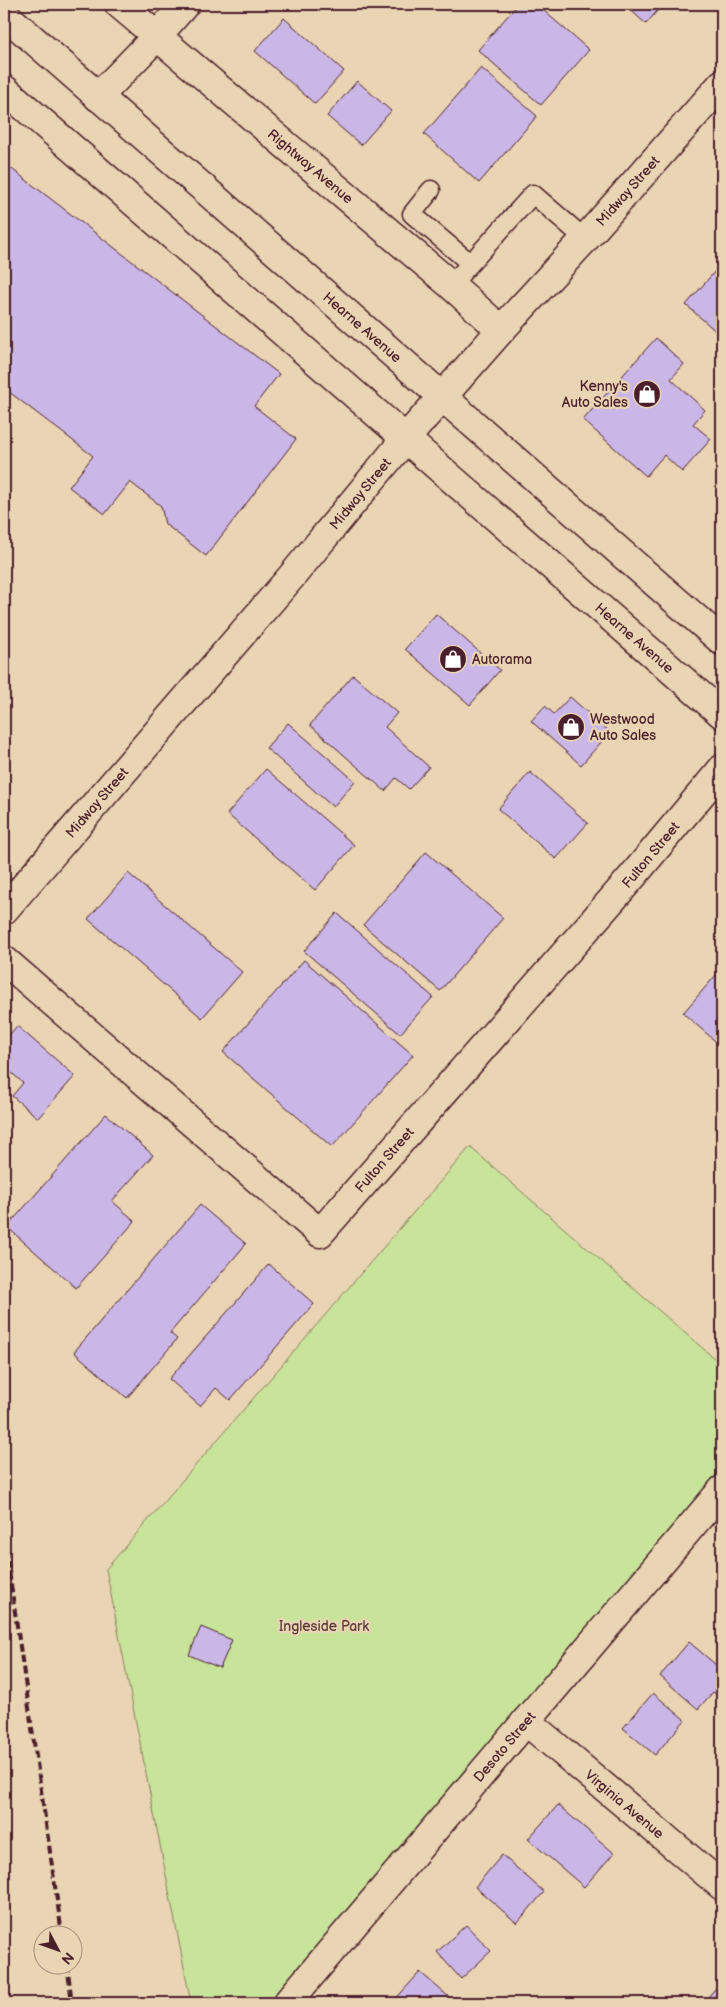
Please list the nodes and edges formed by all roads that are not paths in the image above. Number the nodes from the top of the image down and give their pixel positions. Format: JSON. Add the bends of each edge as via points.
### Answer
{"nodes":[{"id":1,"x":119,"y":4,"type":"edge"},
{"id":2,"x":185,"y":4,"type":"edge"},
{"id":3,"x":4,"y":14,"type":"edge"},
{"id":4,"x":156,"y":36,"type":"junction"},
{"id":5,"x":722,"y":84,"type":"edge"},
{"id":6,"x":4,"y":89,"type":"edge"},
{"id":7,"x":98,"y":97,"type":"junction"},
{"id":8,"x":432,"y":190,"type":"dead end"},
{"id":9,"x":412,"y":214,"type":"junction"},
{"id":10,"x":393,"y":236,"type":"junction"},
{"id":11,"x":585,"y":239,"type":"junction"},
{"id":12,"x":470,"y":263,"type":"junction"},
{"id":13,"x":451,"y":285,"type":"junction"},
{"id":14,"x":501,"y":330,"type":"junction"},
{"id":15,"x":443,"y":397,"type":"junction"},
{"id":16,"x":406,"y":438,"type":"junction"},
{"id":17,"x":722,"y":640,"type":"edge"},
{"id":18,"x":722,"y":714,"type":"edge"},
{"id":19,"x":722,"y":769,"type":"edge"},
{"id":20,"x":4,"y":910,"type":"edge"},
{"id":21,"x":4,"y":960,"type":"edge"},
{"id":22,"x":722,"y":1490,"type":"edge"},
{"id":23,"x":526,"y":1722,"type":"junction"},
{"id":24,"x":722,"y":1886,"type":"edge"},
{"id":25,"x":287,"y":2003,"type":"edge"}],
"edges":[{"from":1,"to":4,"type":"street","name":"Rightway Avenue"},
{"from":2,"to":4,"type":"street"},
{"from":3,"to":7,"type":"street","name":"Hearne Avenue"},
{"from":4,"to":7,"type":"street"},
{"from":4,"to":10,"type":"street","name":"Rightway Avenue"},
{"from":5,"to":11,"type":"street","name":"Midway Street"},
{"from":6,"to":16,"type":"street","name":"Hearne Avenue"},
{"from":7,"to":15,"type":"street","name":"Hearne Avenue"},
{"from":8,"to":9,"type":"lane"},
{"from":9,"to":10,"type":"lane"},
{"from":9,"to":12,"type":"lane"},
{"from":10,"to":13,"type":"street","name":"Rightway Avenue"},
{"from":11,"to":12,"type":"lane","via":[[533,194]]},
{"from":11,"to":14,"type":"street","name":"Midway Street"},
{"from":12,"to":13,"type":"lane"},
{"from":13,"to":14,"type":"street","name":"Rightway Avenue"},
{"from":14,"to":15,"type":"street","name":"Midway Street"},
{"from":15,"to":16,"type":"street","name":"Midway Street"},
{"from":15,"to":17,"type":"street","name":"Hearne Avenue"},
{"from":16,"to":18,"type":"street","name":"Hearne Avenue"},
{"from":16,"to":20,"type":"street","name":"Midway Street","via":[[292,576]]},
{"from":19,"to":21,"type":"street","name":"Fulton Street","via":[[632,877],[320,1233]]},
{"from":22,"to":23,"type":"street","name":"Desoto Street"},
{"from":23,"to":24,"type":"street","name":"Virginia Avenue"},
{"from":23,"to":25,"type":"street","name":"Desoto Street"}]}
